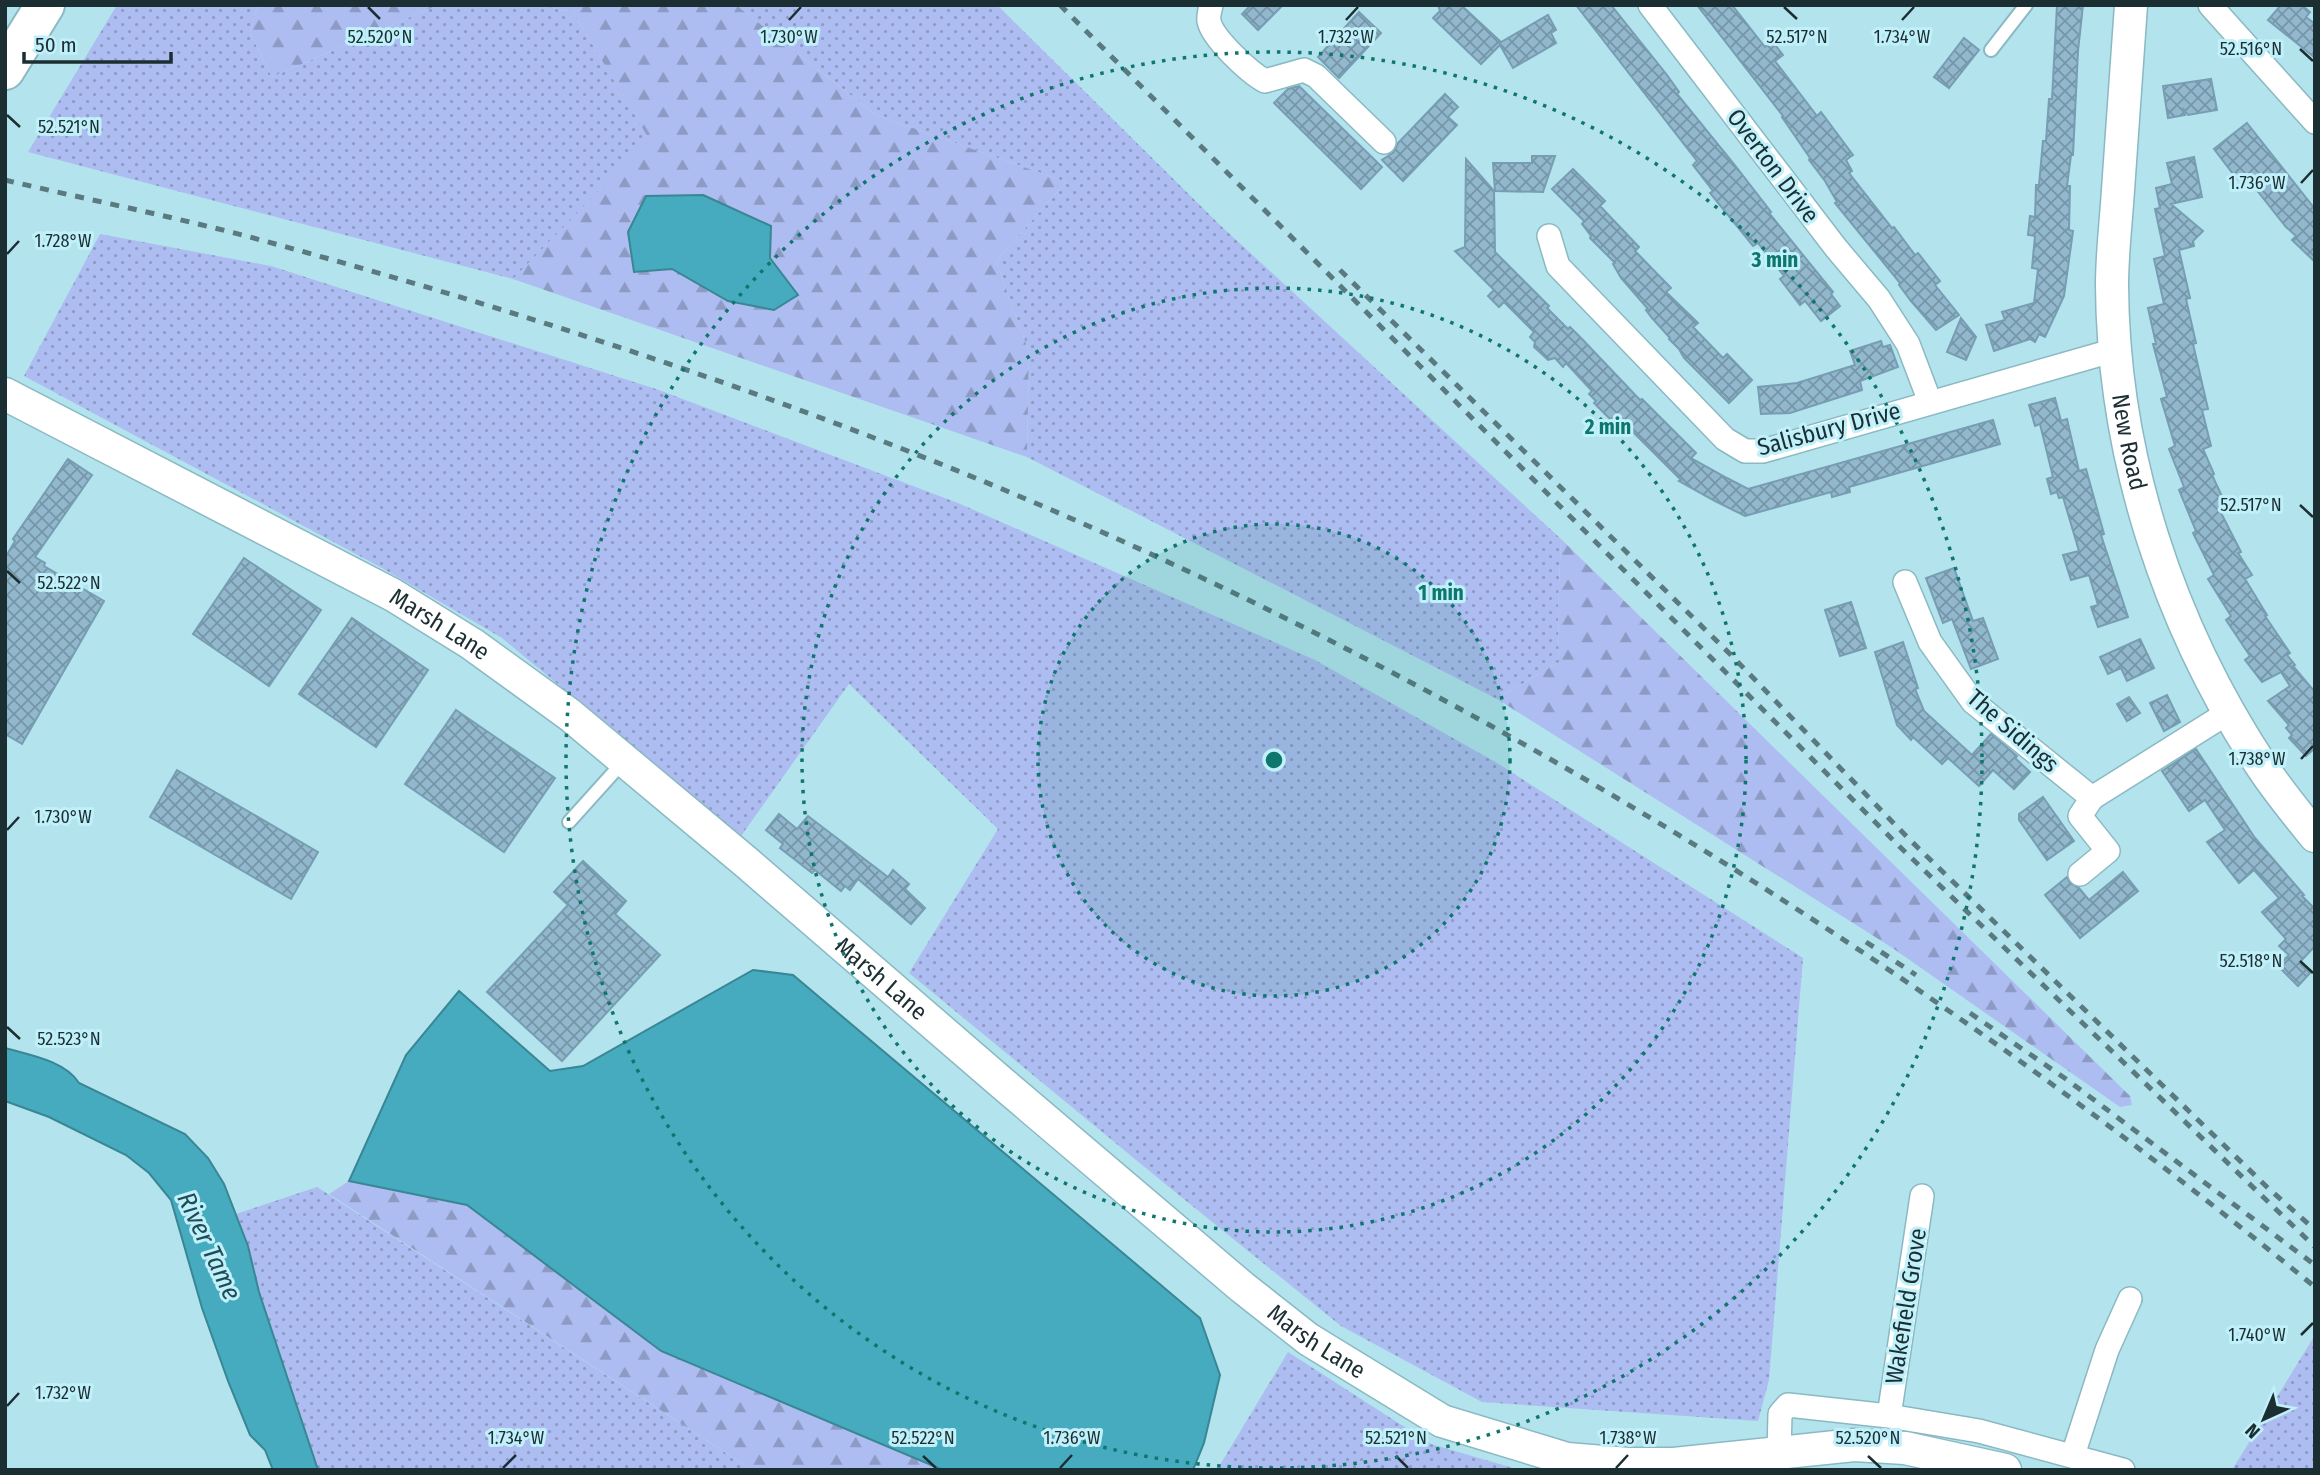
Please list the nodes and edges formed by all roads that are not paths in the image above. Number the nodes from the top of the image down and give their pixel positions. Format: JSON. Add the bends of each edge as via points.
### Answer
{"nodes":[{"id":1,"x":44,"y":5,"type":"edge"},
{"id":2,"x":1211,"y":5,"type":"edge"},
{"id":3,"x":1650,"y":5,"type":"edge"},
{"id":4,"x":2026,"y":5,"type":"edge"},
{"id":5,"x":2131,"y":5,"type":"edge"},
{"id":6,"x":2210,"y":5,"type":"edge"},
{"id":7,"x":1991,"y":50,"type":"dead end"},
{"id":8,"x":5,"y":70,"type":"edge"},
{"id":9,"x":2315,"y":122,"type":"edge"},
{"id":10,"x":1384,"y":142,"type":"dead end"},
{"id":11,"x":1549,"y":236,"type":"dead end"},
{"id":12,"x":2115,"y":350,"type":"junction"},
{"id":13,"x":5,"y":394,"type":"edge"},
{"id":14,"x":1930,"y":402,"type":"junction"},
{"id":15,"x":1905,"y":582,"type":"dead end"},
{"id":16,"x":2229,"y":712,"type":"junction"},
{"id":17,"x":623,"y":761,"type":"junction"},
{"id":18,"x":2092,"y":798,"type":"junction"},
{"id":19,"x":569,"y":822,"type":"dead end"},
{"id":20,"x":2315,"y":836,"type":"edge"},
{"id":21,"x":2080,"y":874,"type":"dead end"},
{"id":22,"x":1922,"y":1196,"type":"dead end"},
{"id":23,"x":2130,"y":1299,"type":"dead end"},
{"id":24,"x":1889,"y":1416,"type":"junction"},
{"id":25,"x":1779,"y":1451,"type":"junction"},
{"id":26,"x":2073,"y":1455,"type":"junction"},
{"id":27,"x":1929,"y":1461,"type":"edge"},
{"id":28,"x":2005,"y":1470,"type":"edge"},
{"id":29,"x":2123,"y":1470,"type":"edge"}],
"edges":[{"from":1,"to":8,"type":"highway"},
{"from":2,"to":10,"type":"street","via":[[1208,21],[1215,35],[1254,75],[1265,81],[1304,70],[1316,76]]},
{"from":3,"to":14,"type":"street","name":"Overton Drive","via":[[1879,299],[1908,344]]},
{"from":4,"to":7,"type":"lane"},
{"from":5,"to":12,"type":"main road","name":"New Road","via":[[2112,284]]},
{"from":6,"to":9,"type":"street"},
{"from":11,"to":14,"type":"street","name":"Salisbury Drive","via":[[1558,266],[1725,439],[1745,451],[1763,451]]},
{"from":12,"to":14,"type":"street","name":"Salisbury Drive"},
{"from":12,"to":16,"type":"main road","name":"New Road","via":[[2137,488],[2182,620]]},
{"from":13,"to":17,"type":"main road","name":"Marsh Lane","via":[[393,595],[472,644],[570,715]]},
{"from":15,"to":18,"type":"street","name":"The Sidings","via":[[1930,642],[1973,702]]},
{"from":16,"to":18,"type":"street"},
{"from":16,"to":20,"type":"main road","name":"New Road","via":[[2264,769]]},
{"from":17,"to":19,"type":"lane"},
{"from":17,"to":25,"type":"main road","name":"Marsh Lane","via":[[1242,1287],[1308,1339],[1378,1384],[1442,1421],[1567,1459],[1674,1464]]},
{"from":18,"to":21,"type":"street","via":[[2080,816],[2108,851]]},
{"from":22,"to":24,"type":"street","name":"Wakefield Grove"},
{"from":23,"to":26,"type":"street","via":[[2107,1350]]},
{"from":24,"to":25,"type":"street","via":[[1788,1405],[1780,1414]]},
{"from":24,"to":26,"type":"street","via":[[1979,1431]]},
{"from":25,"to":27,"type":"main road","name":"Marsh Lane","via":[[1881,1445]]},
{"from":26,"to":29,"type":"street"},
{"from":27,"to":28,"type":"main road","name":"Marsh Lane"}]}
